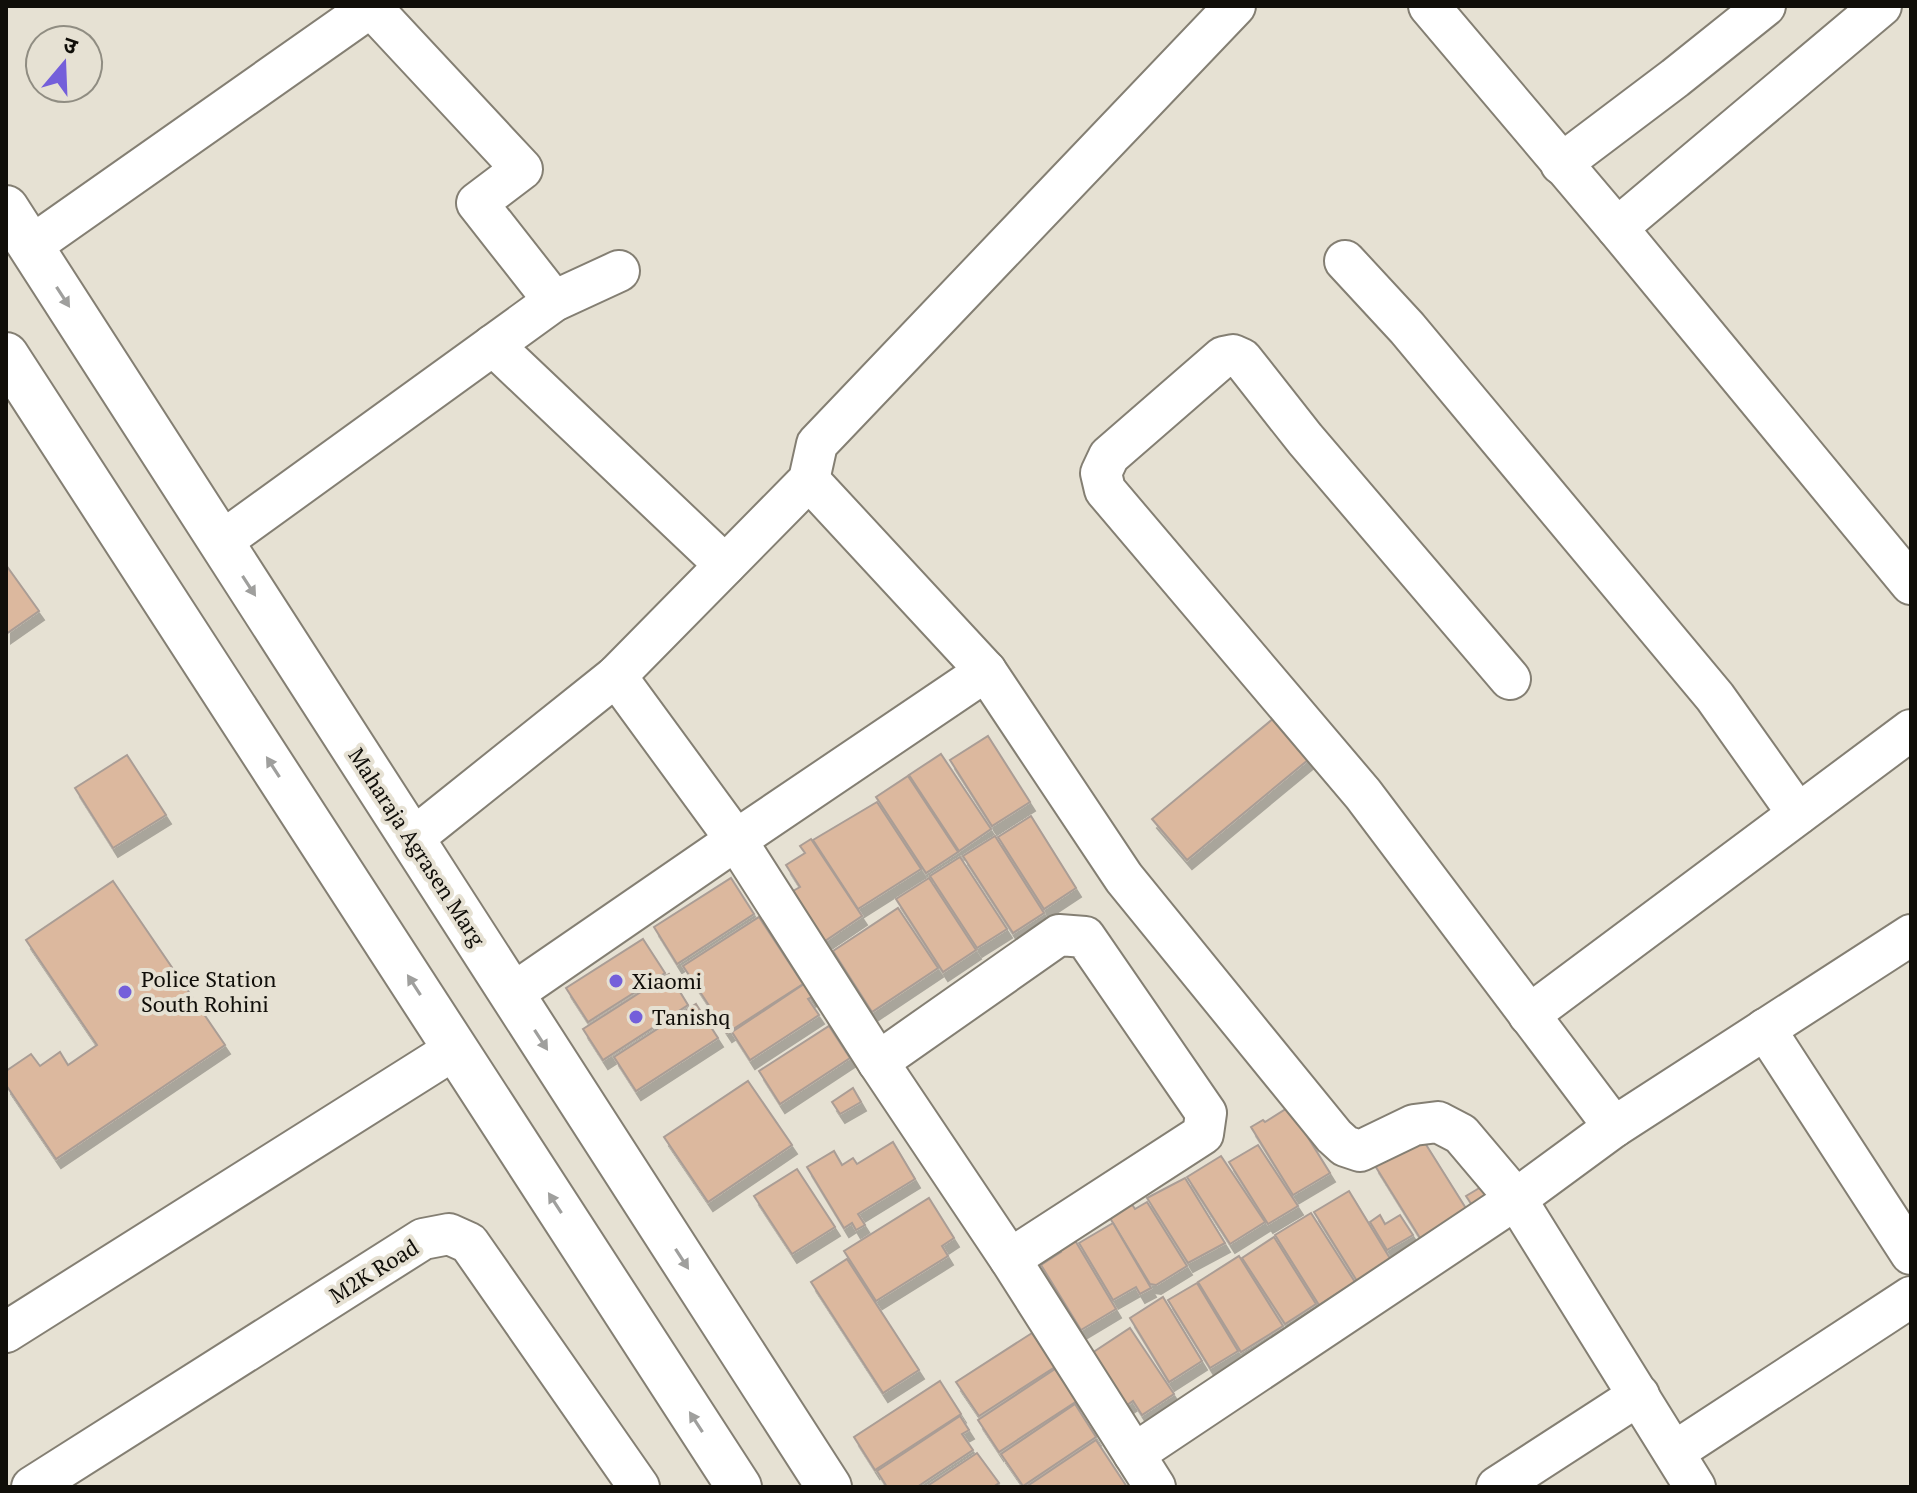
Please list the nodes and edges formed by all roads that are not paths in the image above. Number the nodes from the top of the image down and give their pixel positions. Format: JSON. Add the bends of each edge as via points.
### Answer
{"nodes":[{"id":1,"x":1235,"y":6,"type":"edge"},
{"id":2,"x":1429,"y":6,"type":"edge"},
{"id":3,"x":1765,"y":6,"type":"edge"},
{"id":4,"x":1881,"y":6,"type":"edge"},
{"id":5,"x":1561,"y":164,"type":"junction"},
{"id":6,"x":6,"y":208,"type":"edge"},
{"id":7,"x":1617,"y":228,"type":"junction"},
{"id":8,"x":31,"y":246,"type":"junction"},
{"id":9,"x":1345,"y":261,"type":"dead end"},
{"id":10,"x":619,"y":271,"type":"dead end"},
{"id":11,"x":554,"y":301,"type":"junction"},
{"id":12,"x":493,"y":345,"type":"junction"},
{"id":13,"x":6,"y":355,"type":"edge"},
{"id":14,"x":809,"y":480,"type":"junction"},
{"id":15,"x":221,"y":542,"type":"junction"},
{"id":16,"x":725,"y":565,"type":"junction"},
{"id":17,"x":1911,"y":584,"type":"edge"},
{"id":18,"x":986,"y":671,"type":"junction"},
{"id":19,"x":616,"y":676,"type":"junction"},
{"id":20,"x":1510,"y":679,"type":"dead end"},
{"id":21,"x":1911,"y":730,"type":"edge"},
{"id":22,"x":1798,"y":814,"type":"junction"},
{"id":23,"x":412,"y":839,"type":"junction"},
{"id":24,"x":736,"y":840,"type":"junction"},
{"id":25,"x":1911,"y":935,"type":"edge"},
{"id":26,"x":512,"y":994,"type":"junction"},
{"id":27,"x":1529,"y":1015,"type":"junction"},
{"id":28,"x":1765,"y":1029,"type":"junction"},
{"id":29,"x":455,"y":1049,"type":"junction"},
{"id":30,"x":878,"y":1062,"type":"junction"},
{"id":31,"x":1614,"y":1127,"type":"junction"},
{"id":32,"x":1516,"y":1199,"type":"junction"},
{"id":33,"x":1911,"y":1254,"type":"edge"},
{"id":34,"x":1010,"y":1259,"type":"junction"},
{"id":35,"x":1911,"y":1297,"type":"edge"},
{"id":36,"x":6,"y":1332,"type":"edge"},
{"id":37,"x":1639,"y":1395,"type":"junction"},
{"id":38,"x":1674,"y":1452,"type":"junction"},
{"id":39,"x":1145,"y":1470,"type":"edge"},
{"id":40,"x":32,"y":1487,"type":"edge"},
{"id":41,"x":639,"y":1487,"type":"edge"},
{"id":42,"x":739,"y":1487,"type":"edge"},
{"id":43,"x":829,"y":1487,"type":"edge"},
{"id":44,"x":1497,"y":1487,"type":"edge"},
{"id":45,"x":1695,"y":1487,"type":"edge"}],
"edges":[{"from":1,"to":14,"type":"street","via":[[817,444]]},
{"from":2,"to":5,"type":"street"},
{"from":3,"to":5,"type":"street"},
{"from":4,"to":7,"type":"street"},
{"from":5,"to":7,"type":"street"},
{"from":6,"to":8,"type":"street","name":"Maharaja Agrasen Marg"},
{"from":7,"to":17,"type":"street"},
{"from":8,"to":11,"type":"street","via":[[371,7],[522,169],[477,203]]},
{"from":8,"to":15,"type":"street","name":"Maharaja Agrasen Marg","one_way":true},
{"from":9,"to":22,"type":"street","via":[[1705,685]]},
{"from":10,"to":11,"type":"street"},
{"from":11,"to":12,"type":"street"},
{"from":12,"to":15,"type":"street"},
{"from":12,"to":16,"type":"street"},
{"from":29,"to":13,"type":"street","one_way":true},
{"from":14,"to":16,"type":"street"},
{"from":14,"to":18,"type":"street"},
{"from":15,"to":23,"type":"street","name":"Maharaja Agrasen Marg","one_way":true},
{"from":16,"to":19,"type":"street"},
{"from":18,"to":24,"type":"street"},
{"from":18,"to":32,"type":"street","via":[[1124,878],[1334,1136],[1360,1151],[1414,1125],[1438,1122],[1461,1134]]},
{"from":19,"to":23,"type":"street"},
{"from":19,"to":24,"type":"street"},
{"from":20,"to":27,"type":"street","via":[[1242,359],[1223,357],[1109,456],[1101,473],[1105,490],[1363,794]]},
{"from":21,"to":22,"type":"street"},
{"from":22,"to":27,"type":"street"},
{"from":23,"to":26,"type":"street","name":"Maharaja Agrasen Marg"},
{"from":24,"to":26,"type":"street"},
{"from":24,"to":30,"type":"street"},
{"from":25,"to":28,"type":"street"},
{"from":26,"to":43,"type":"street","name":"Maharaja Agrasen Marg","one_way":true},
{"from":27,"to":31,"type":"street"},
{"from":28,"to":31,"type":"street"},
{"from":28,"to":33,"type":"street"},
{"from":29,"to":36,"type":"street"},
{"from":42,"to":29,"type":"street","one_way":true},
{"from":30,"to":34,"type":"street"},
{"from":30,"to":34,"type":"street","via":[[1059,935],[1085,937],[1206,1113],[1203,1134]]},
{"from":31,"to":32,"type":"street"},
{"from":32,"to":37,"type":"street"},
{"from":32,"to":39,"type":"street"},
{"from":34,"to":39,"type":"street"},
{"from":35,"to":38,"type":"street"},
{"from":37,"to":38,"type":"street"},
{"from":37,"to":44,"type":"street"},
{"from":38,"to":45,"type":"street"},
{"from":40,"to":41,"type":"street","name":"M2K Road","via":[[423,1239],[449,1234],[469,1243]]}]}
